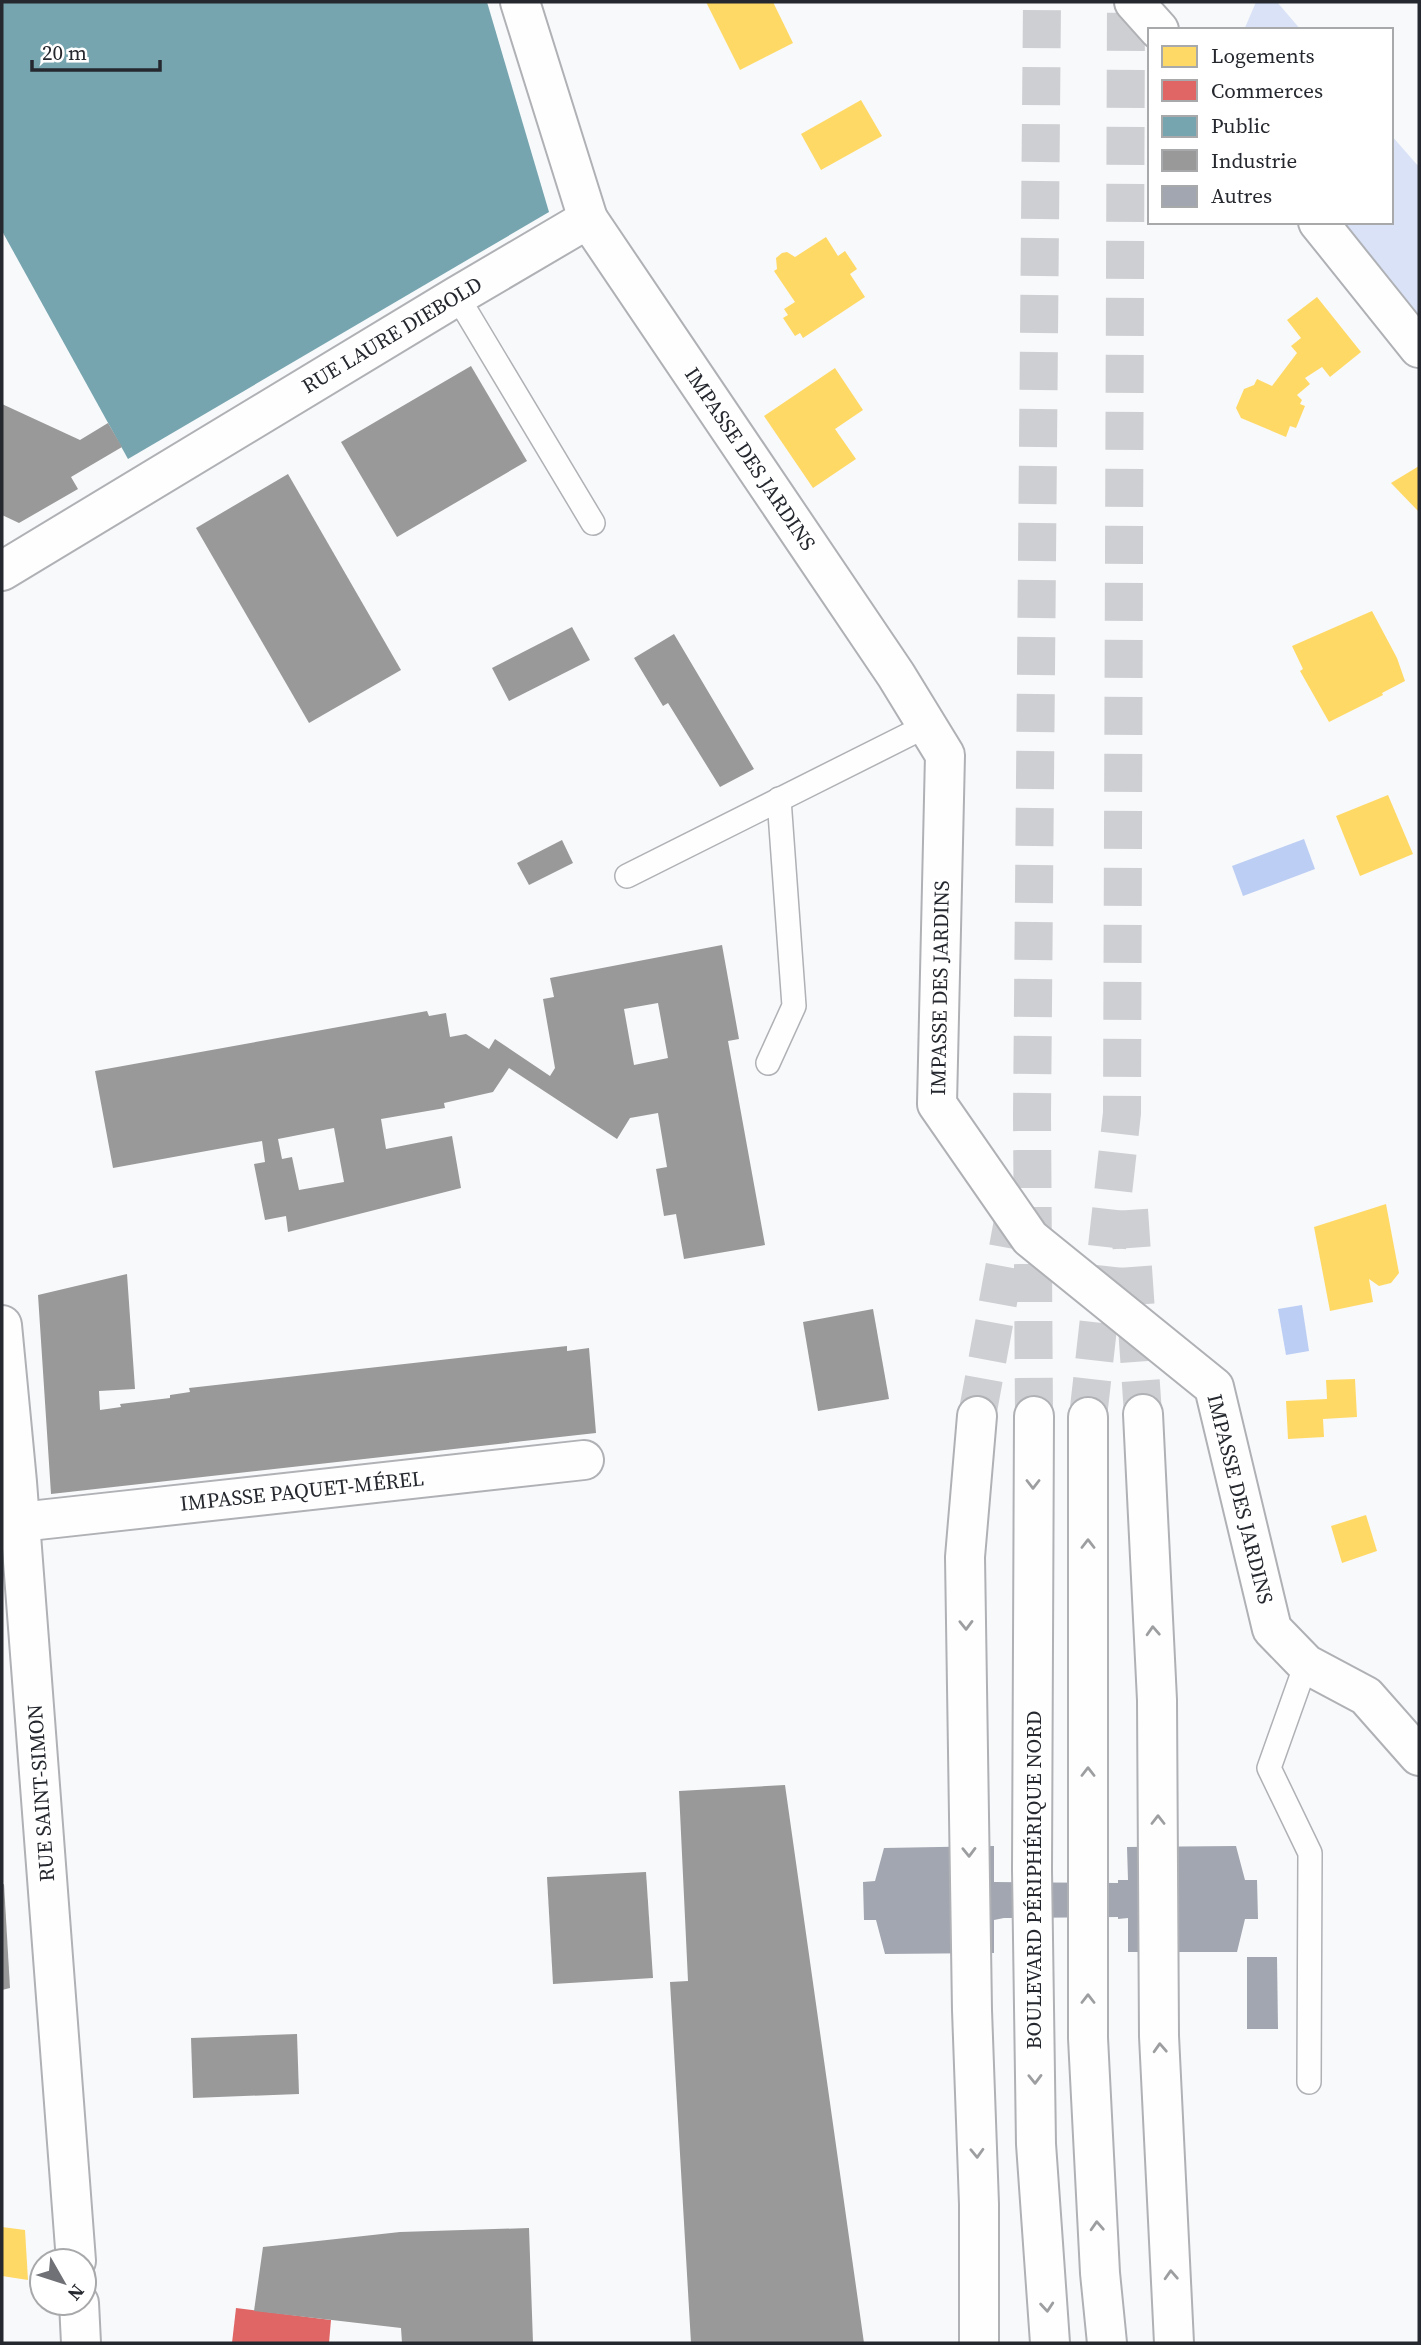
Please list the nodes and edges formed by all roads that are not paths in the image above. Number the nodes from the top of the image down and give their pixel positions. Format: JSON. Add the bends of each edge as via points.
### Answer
{"nodes":[{"id":1,"x":520,"y":2,"type":"edge"},
{"id":2,"x":1134,"y":2,"type":"edge"},
{"id":3,"x":1157,"y":28,"type":"edge"},
{"id":4,"x":588,"y":219,"type":"junction"},
{"id":5,"x":1320,"y":224,"type":"edge"},
{"id":6,"x":457,"y":296,"type":"junction"},
{"id":7,"x":1419,"y":348,"type":"edge"},
{"id":8,"x":593,"y":523,"type":"dead end"},
{"id":9,"x":2,"y":571,"type":"edge"},
{"id":10,"x":926,"y":726,"type":"junction"},
{"id":11,"x":779,"y":799,"type":"junction"},
{"id":12,"x":627,"y":876,"type":"dead end"},
{"id":13,"x":768,"y":1063,"type":"dead end"},
{"id":14,"x":2,"y":1325,"type":"edge"},
{"id":15,"x":1143,"y":1414,"type":"tunnel mouth"},
{"id":16,"x":977,"y":1416,"type":"tunnel mouth"},
{"id":17,"x":1034,"y":1416,"type":"tunnel mouth"},
{"id":18,"x":1088,"y":1417,"type":"tunnel mouth"},
{"id":19,"x":584,"y":1460,"type":"dead end"},
{"id":20,"x":20,"y":1522,"type":"junction"},
{"id":21,"x":1306,"y":1664,"type":"junction"},
{"id":22,"x":1419,"y":1756,"type":"edge"},
{"id":23,"x":1309,"y":2082,"type":"dead end"},
{"id":24,"x":979,"y":2204,"type":"junction"},
{"id":25,"x":75,"y":2247,"type":"edge"},
{"id":26,"x":80,"y":2317,"type":"edge"},
{"id":27,"x":81,"y":2343,"type":"edge"},
{"id":28,"x":979,"y":2343,"type":"edge"},
{"id":29,"x":996,"y":2343,"type":"edge"},
{"id":30,"x":1050,"y":2343,"type":"edge"},
{"id":31,"x":1107,"y":2343,"type":"edge"},
{"id":32,"x":1174,"y":2343,"type":"edge"}],
"edges":[{"from":1,"to":4,"type":"main road"},
{"from":2,"to":3,"type":"main road"},
{"from":4,"to":6,"type":"main road","name":"RUE LAURE DIEBOLD"},
{"from":4,"to":10,"type":"main road","name":"IMPASSE DES JARDINS"},
{"from":5,"to":7,"type":"main road"},
{"from":6,"to":8,"type":"lane"},
{"from":6,"to":9,"type":"main road","name":"RUE LAURE DIEBOLD"},
{"from":10,"to":11,"type":"lane"},
{"from":10,"to":21,"type":"main road","name":"IMPASSE DES JARDINS","via":[[945,755],[937,1104],[1030,1238],[1213,1387],[1272,1629]]},
{"from":11,"to":12,"type":"lane"},
{"from":11,"to":13,"type":"lane","via":[[794,1006]]},
{"from":14,"to":20,"type":"main road","name":"RUE SAINT-SIMON"},
{"from":32,"to":15,"type":"main road","one_way":true,"via":[[1159,2036],[1157,1700]]},
{"from":16,"to":24,"type":"main road","one_way":true,"via":[[965,1556]]},
{"from":17,"to":30,"type":"main road","name":"BOULEVARD PÉRIPHÉRIQUE NORD","one_way":true,"via":[[1036,2117]]},
{"from":31,"to":18,"type":"main road","one_way":true,"via":[[1088,2038]]},
{"from":19,"to":20,"type":"main road","name":"IMPASSE PAQUET-MÉREL"},
{"from":20,"to":25,"type":"main road","name":"RUE SAINT-SIMON"},
{"from":21,"to":22,"type":"main road","name":"IMPASSE DES JARDINS","via":[[1366,1696]]},
{"from":21,"to":23,"type":"lane","via":[[1269,1768],[1310,1853]]},
{"from":24,"to":28,"type":"main road"},
{"from":24,"to":29,"type":"main road"},
{"from":26,"to":27,"type":"main road"}]}
